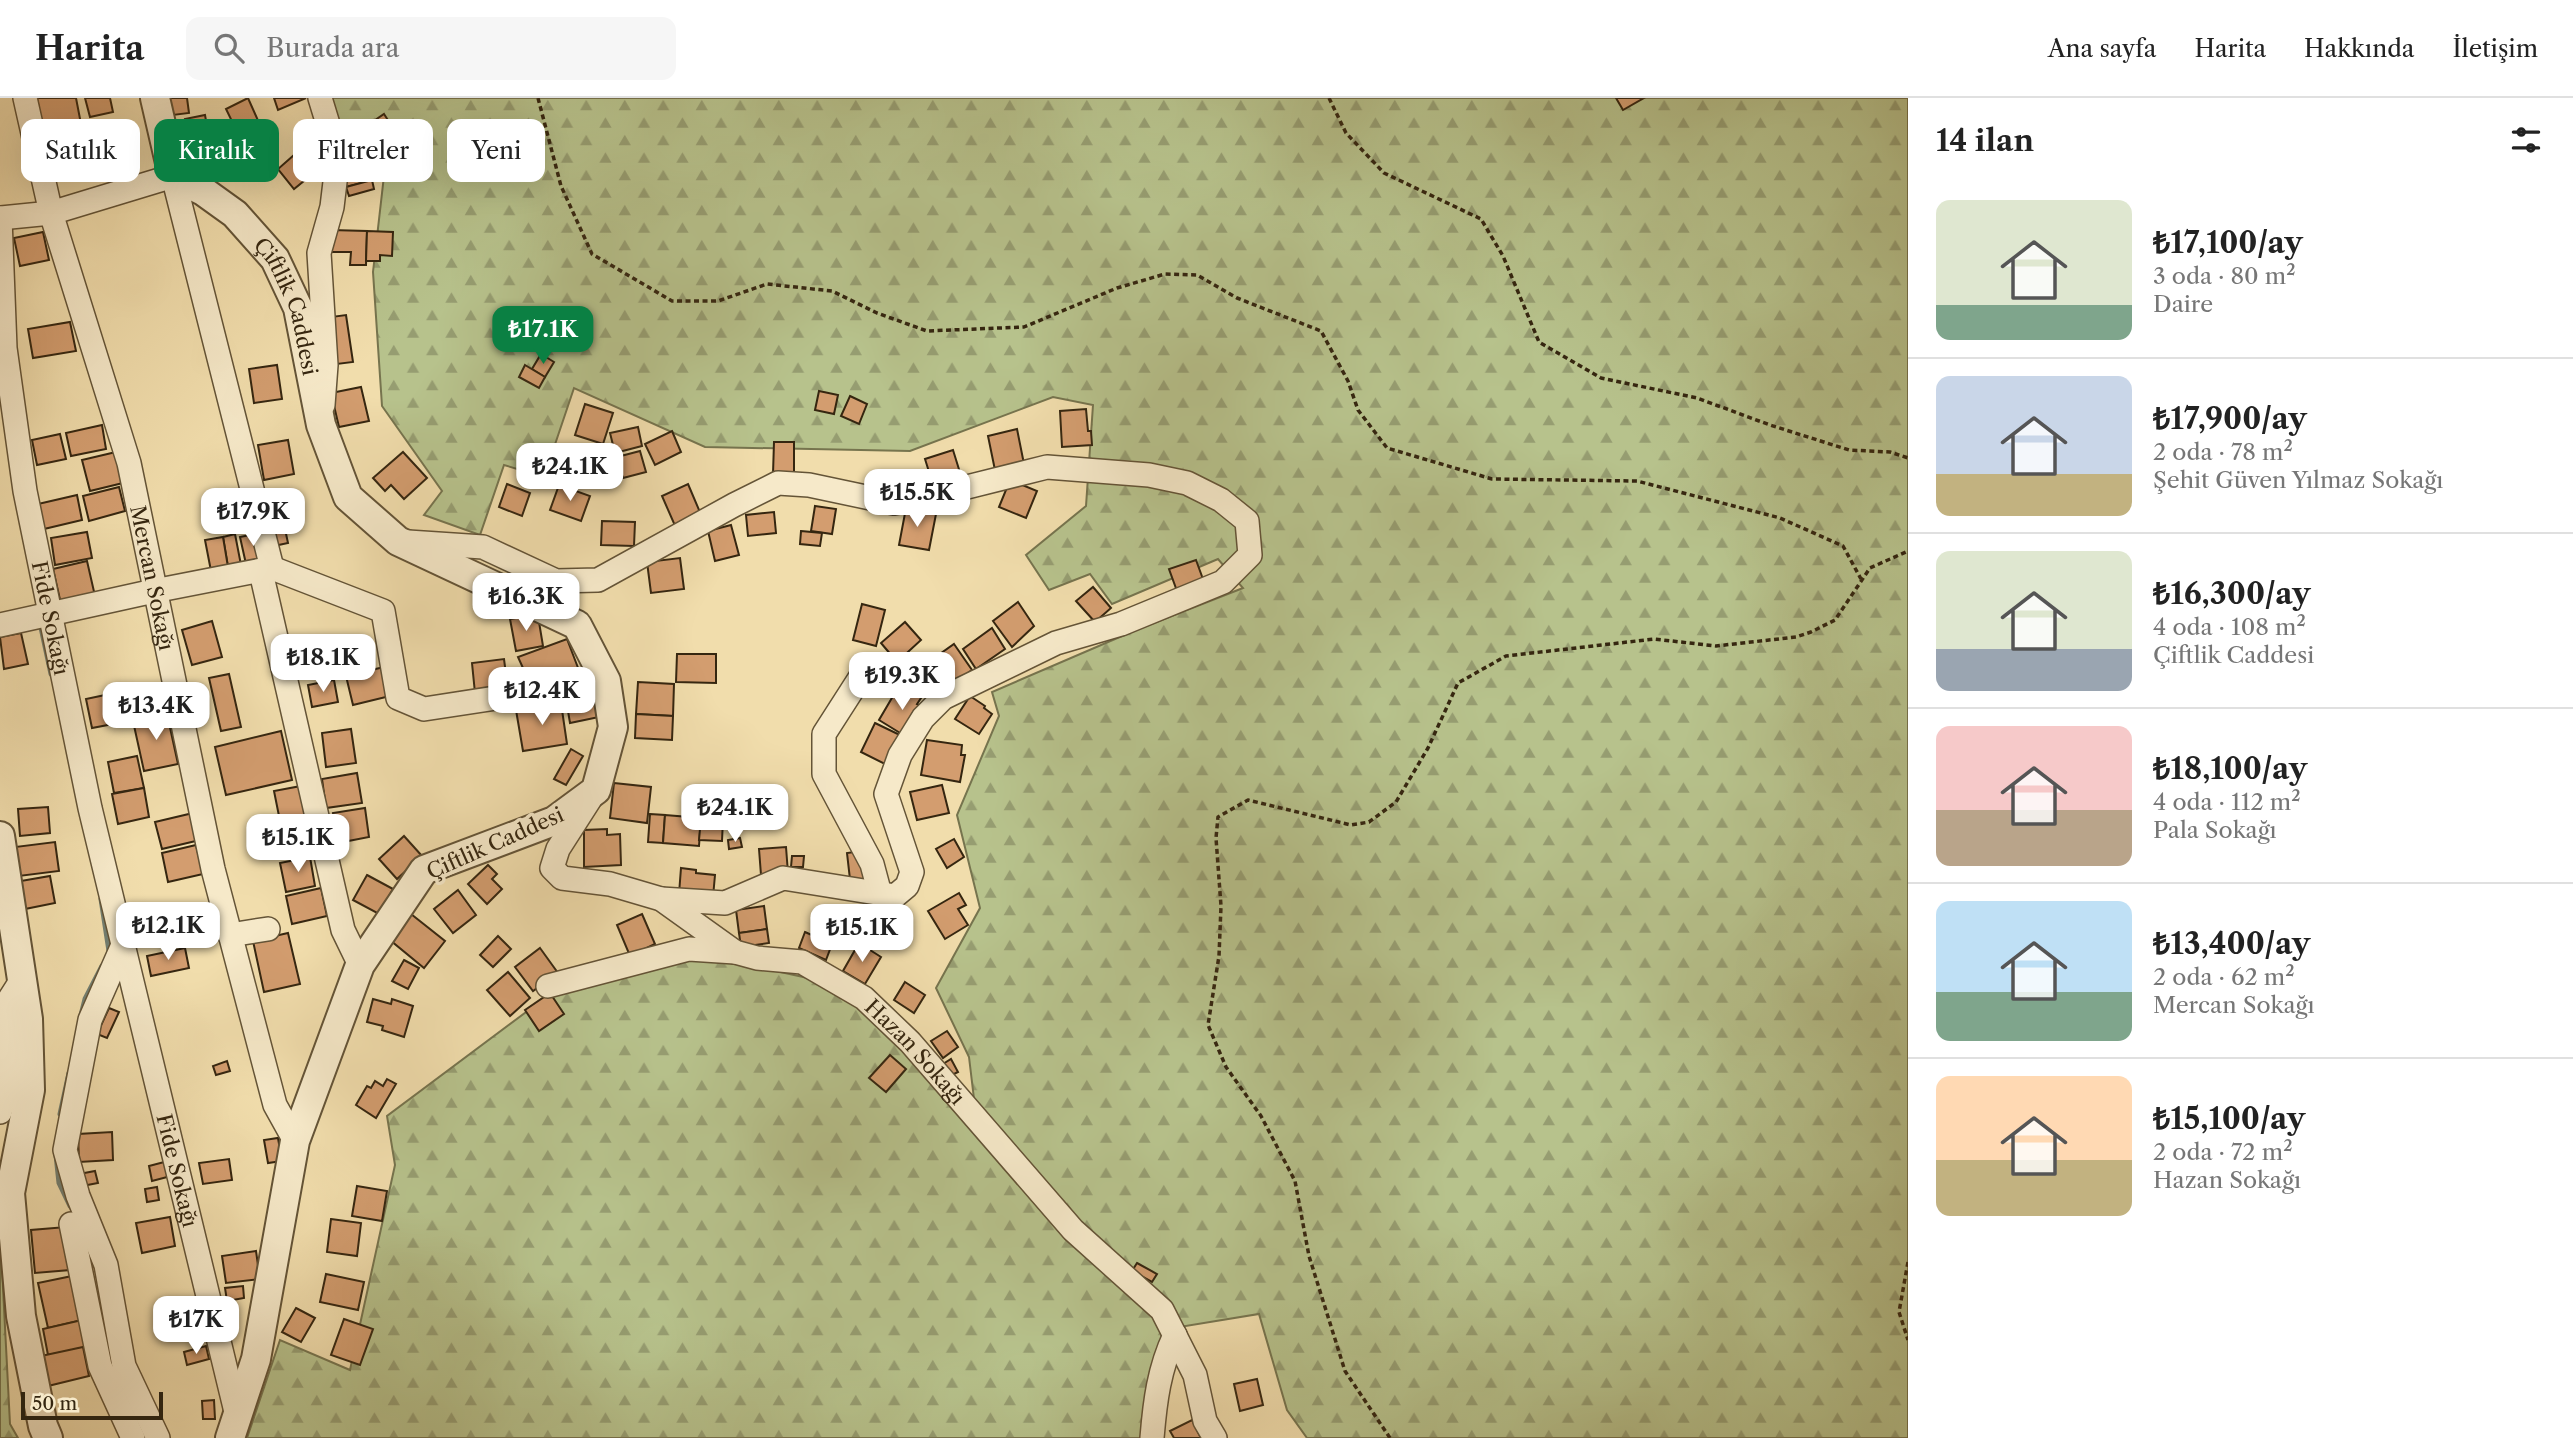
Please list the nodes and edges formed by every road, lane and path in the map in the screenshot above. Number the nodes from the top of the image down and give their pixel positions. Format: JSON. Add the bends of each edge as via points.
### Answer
{"nodes":[{"id":1,"x":25,"y":98,"type":"edge"},
{"id":2,"x":155,"y":98,"type":"edge"},
{"id":3,"x":320,"y":98,"type":"edge"},
{"id":4,"x":538,"y":98,"type":"edge"},
{"id":5,"x":1329,"y":98,"type":"edge"},
{"id":6,"x":160,"y":119,"type":"edge"},
{"id":7,"x":154,"y":182,"type":"edge"},
{"id":8,"x":174,"y":182,"type":"edge"},
{"id":9,"x":185,"y":182,"type":"edge"},
{"id":10,"x":51,"y":213,"type":"junction"},
{"id":11,"x":0,"y":218,"type":"edge"},
{"id":12,"x":321,"y":425,"type":"junction"},
{"id":13,"x":1908,"y":458,"type":"edge"},
{"id":14,"x":398,"y":541,"type":"junction"},
{"id":15,"x":1908,"y":551,"type":"edge"},
{"id":16,"x":267,"y":570,"type":"junction"},
{"id":17,"x":1861,"y":579,"type":"junction"},
{"id":18,"x":154,"y":591,"type":"junction"},
{"id":19,"x":42,"y":616,"type":"junction"},
{"id":20,"x":0,"y":625,"type":"edge"},
{"id":21,"x":867,"y":667,"type":"dead end"},
{"id":22,"x":606,"y":681,"type":"junction"},
{"id":23,"x":596,"y":790,"type":"junction"},
{"id":24,"x":0,"y":836,"type":"edge"},
{"id":25,"x":880,"y":894,"type":"junction"},
{"id":26,"x":661,"y":899,"type":"junction"},
{"id":27,"x":268,"y":929,"type":"dead end"},
{"id":28,"x":230,"y":935,"type":"junction"},
{"id":29,"x":123,"y":945,"type":"junction"},
{"id":30,"x":735,"y":952,"type":"junction"},
{"id":31,"x":360,"y":965,"type":"junction"},
{"id":32,"x":548,"y":986,"type":"dead end"},
{"id":33,"x":9,"y":995,"type":"edge"},
{"id":34,"x":0,"y":1112,"type":"edge"},
{"id":35,"x":295,"y":1141,"type":"junction"},
{"id":36,"x":71,"y":1224,"type":"dead end"},
{"id":37,"x":1908,"y":1262,"type":"edge"},
{"id":38,"x":1175,"y":1335,"type":"junction"},
{"id":39,"x":1908,"y":1340,"type":"edge"},
{"id":40,"x":234,"y":1429,"type":"edge"},
{"id":41,"x":48,"y":1438,"type":"edge"},
{"id":42,"x":133,"y":1438,"type":"edge"},
{"id":43,"x":158,"y":1438,"type":"edge"},
{"id":44,"x":1152,"y":1438,"type":"edge"},
{"id":45,"x":1215,"y":1438,"type":"edge"},
{"id":46,"x":1390,"y":1438,"type":"edge"}],
"edges":[{"from":1,"to":10,"type":"street","name":"Mercan Sokağı"},
{"from":2,"to":6,"type":"street"},
{"from":3,"to":12,"type":"street","via":[[338,157],[332,207],[319,253],[326,365]]},
{"from":4,"to":17,"type":"path","via":[[561,186],[592,254],[672,301],[718,301],[767,284],[832,291],[928,331],[1024,327],[1117,288],[1165,274],[1197,275],[1237,298],[1321,331],[1358,410],[1387,448],[1492,479],[1637,481],[1780,518],[1843,545]]},
{"from":5,"to":13,"type":"path","via":[[1346,133],[1384,173],[1481,219],[1503,256],[1539,342],[1601,378],[1697,398],[1849,450]]},
{"from":7,"to":10,"type":"street"},
{"from":8,"to":16,"type":"street"},
{"from":9,"to":12,"type":"street","name":"Çiftlik Caddesi","via":[[234,214],[275,259],[298,308]]},
{"from":10,"to":11,"type":"street"},
{"from":10,"to":18,"type":"street","name":"Mercan Sokağı","via":[[129,463]]},
{"from":11,"to":19,"type":"street","name":"Fide Sokağı","via":[[5,348]]},
{"from":12,"to":14,"type":"street","name":"Çiftlik Caddesi","via":[[348,496]]},
{"from":14,"to":22,"type":"street","name":"Çiftlik Caddesi","via":[[578,625]]},
{"from":14,"to":25,"type":"street","via":[[483,547],[556,581],[597,580],[778,483],[894,503],[1047,467],[1149,475],[1187,484],[1220,500],[1247,521],[1250,555],[1223,582],[1121,624],[1056,643],[943,698],[923,718],[900,755],[886,794],[912,872],[907,886],[895,896]]},
{"from":15,"to":17,"type":"path","via":[[1870,568]]},
{"from":16,"to":18,"type":"street"},
{"from":16,"to":22,"type":"street","via":[[383,611],[398,698],[424,709]]},
{"from":16,"to":31,"type":"street","via":[[343,930]]},
{"from":17,"to":46,"type":"path","via":[[1835,620],[1796,637],[1716,646],[1654,639],[1506,656],[1458,683],[1396,802],[1369,822],[1351,825],[1248,800],[1218,817],[1219,956],[1208,1025],[1226,1067],[1261,1116],[1295,1181],[1310,1256],[1345,1371]]},
{"from":18,"to":19,"type":"street"},
{"from":18,"to":28,"type":"street","name":"Mercan Sokağı"},
{"from":19,"to":20,"type":"street"},
{"from":19,"to":29,"type":"street","name":"Fide Sokağı"},
{"from":21,"to":25,"type":"street","via":[[824,734],[824,774],[872,864]]},
{"from":22,"to":23,"type":"street","name":"Çiftlik Caddesi","via":[[613,727]]},
{"from":23,"to":26,"type":"street","name":"Hazan Sokağı","via":[[558,849],[552,868],[562,878],[610,884]]},
{"from":23,"to":31,"type":"street","name":"Çiftlik Caddesi","via":[[554,821],[424,870]]},
{"from":24,"to":33,"type":"street"},
{"from":25,"to":26,"type":"street","via":[[783,878],[725,903]]},
{"from":26,"to":30,"type":"street","name":"Hazan Sokağı"},
{"from":27,"to":28,"type":"street"},
{"from":28,"to":35,"type":"street","name":"Mercan Sokağı","via":[[275,1105]]},
{"from":29,"to":40,"type":"street","name":"Fide Sokağı"},
{"from":29,"to":43,"type":"street","via":[[90,1020],[65,1150],[106,1265],[124,1366]]},
{"from":30,"to":32,"type":"street","via":[[689,949]]},
{"from":30,"to":38,"type":"street","name":"Hazan Sokağı","via":[[802,962],[864,998],[910,1042],[1073,1230],[1162,1310]]},
{"from":31,"to":35,"type":"street","name":"Çiftlik Caddesi"},
{"from":33,"to":34,"type":"street","via":[[12,1048],[8,1089]]},
{"from":33,"to":41,"type":"street","via":[[28,1020],[30,1090],[10,1193],[21,1316]]},
{"from":35,"to":40,"type":"street","name":"Çiftlik Caddesi","via":[[256,1359]]},
{"from":36,"to":42,"type":"street","via":[[100,1366]]},
{"from":37,"to":39,"type":"path","via":[[1899,1312]]},
{"from":38,"to":44,"type":"street","via":[[1157,1383]]},
{"from":38,"to":45,"type":"street","name":"Hazan Sokağı","via":[[1195,1375],[1205,1421]]}]}
